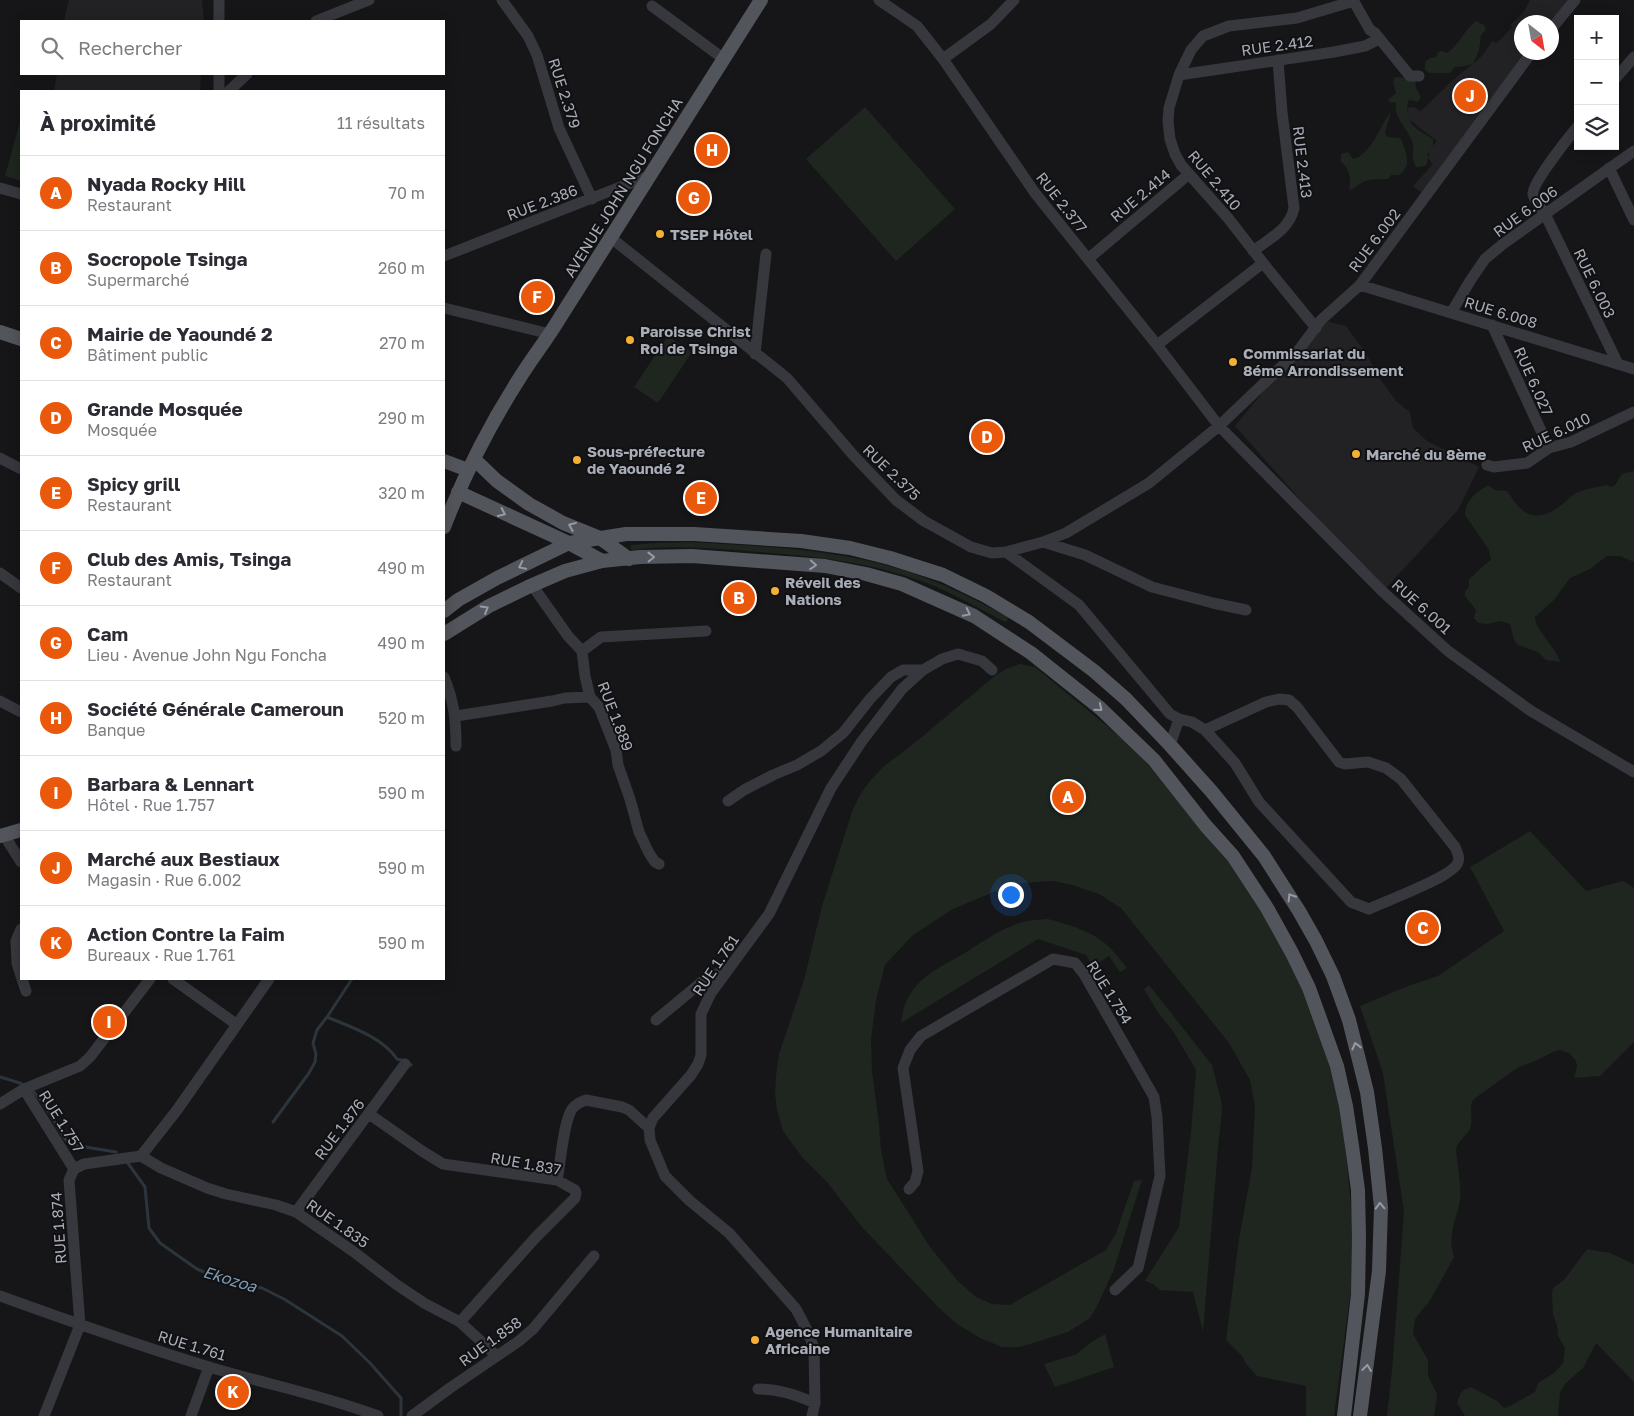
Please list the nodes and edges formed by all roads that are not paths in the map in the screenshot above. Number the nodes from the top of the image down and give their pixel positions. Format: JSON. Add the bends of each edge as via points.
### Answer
{"nodes":[{"id":1,"x":219,"y":0,"type":"edge"},
{"id":2,"x":369,"y":0,"type":"edge"},
{"id":3,"x":502,"y":0,"type":"edge"},
{"id":4,"x":761,"y":0,"type":"edge"},
{"id":5,"x":880,"y":0,"type":"edge"},
{"id":6,"x":1014,"y":0,"type":"edge"},
{"id":7,"x":1574,"y":0,"type":"edge"},
{"id":8,"x":1354,"y":1,"type":"edge"},
{"id":9,"x":652,"y":6,"type":"dead end"},
{"id":10,"x":1559,"y":19,"type":"edge"},
{"id":11,"x":219,"y":20,"type":"edge"},
{"id":12,"x":319,"y":20,"type":"edge"},
{"id":13,"x":1379,"y":39,"type":"junction"},
{"id":14,"x":1634,"y":57,"type":"edge"},
{"id":15,"x":724,"y":59,"type":"junction"},
{"id":16,"x":943,"y":59,"type":"junction"},
{"id":17,"x":1278,"y":60,"type":"junction"},
{"id":18,"x":1526,"y":60,"type":"edge"},
{"id":19,"x":1619,"y":74,"type":"edge"},
{"id":20,"x":219,"y":75,"type":"edge"},
{"id":21,"x":246,"y":75,"type":"edge"},
{"id":22,"x":1179,"y":75,"type":"junction"},
{"id":23,"x":1419,"y":76,"type":"dead end"},
{"id":24,"x":219,"y":90,"type":"edge"},
{"id":25,"x":230,"y":90,"type":"edge"},
{"id":26,"x":1574,"y":132,"type":"edge"},
{"id":27,"x":1634,"y":151,"type":"edge"},
{"id":28,"x":1609,"y":168,"type":"junction"},
{"id":29,"x":1189,"y":174,"type":"junction"},
{"id":30,"x":651,"y":175,"type":"junction"},
{"id":31,"x":0,"y":188,"type":"edge"},
{"id":32,"x":20,"y":194,"type":"edge"},
{"id":33,"x":592,"y":198,"type":"junction"},
{"id":34,"x":1545,"y":214,"type":"junction"},
{"id":35,"x":1634,"y":220,"type":"edge"},
{"id":36,"x":610,"y":237,"type":"junction"},
{"id":37,"x":1253,"y":251,"type":"junction"},
{"id":38,"x":766,"y":254,"type":"dead end"},
{"id":39,"x":445,"y":256,"type":"edge"},
{"id":40,"x":1088,"y":259,"type":"junction"},
{"id":41,"x":1262,"y":263,"type":"junction"},
{"id":42,"x":1360,"y":284,"type":"junction"},
{"id":43,"x":445,"y":308,"type":"edge"},
{"id":44,"x":1452,"y":313,"type":"junction"},
{"id":45,"x":1492,"y":325,"type":"junction"},
{"id":46,"x":1316,"y":328,"type":"junction"},
{"id":47,"x":0,"y":332,"type":"edge"},
{"id":48,"x":550,"y":334,"type":"junction"},
{"id":49,"x":20,"y":339,"type":"edge"},
{"id":50,"x":1157,"y":345,"type":"junction"},
{"id":51,"x":755,"y":354,"type":"junction"},
{"id":52,"x":1618,"y":364,"type":"junction"},
{"id":53,"x":1634,"y":369,"type":"edge"},
{"id":54,"x":1634,"y":412,"type":"edge"},
{"id":55,"x":1219,"y":426,"type":"junction"},
{"id":56,"x":1549,"y":448,"type":"junction"},
{"id":57,"x":0,"y":458,"type":"edge"},
{"id":58,"x":445,"y":461,"type":"edge"},
{"id":59,"x":471,"y":465,"type":"junction"},
{"id":60,"x":1487,"y":465,"type":"dead end"},
{"id":61,"x":20,"y":469,"type":"edge"},
{"id":62,"x":458,"y":492,"type":"junction"},
{"id":63,"x":445,"y":524,"type":"edge"},
{"id":64,"x":600,"y":538,"type":"junction"},
{"id":65,"x":1043,"y":542,"type":"junction"},
{"id":66,"x":569,"y":543,"type":"junction"},
{"id":67,"x":1006,"y":552,"type":"junction"},
{"id":68,"x":629,"y":559,"type":"junction"},
{"id":69,"x":602,"y":562,"type":"junction"},
{"id":70,"x":0,"y":573,"type":"edge"},
{"id":71,"x":532,"y":585,"type":"junction"},
{"id":72,"x":20,"y":587,"type":"edge"},
{"id":73,"x":445,"y":610,"type":"edge"},
{"id":74,"x":1246,"y":610,"type":"dead end"},
{"id":75,"x":706,"y":631,"type":"dead end"},
{"id":76,"x":445,"y":633,"type":"edge"},
{"id":77,"x":582,"y":651,"type":"junction"},
{"id":78,"x":923,"y":670,"type":"junction"},
{"id":79,"x":992,"y":670,"type":"dead end"},
{"id":80,"x":445,"y":679,"type":"edge"},
{"id":81,"x":590,"y":697,"type":"junction"},
{"id":82,"x":0,"y":701,"type":"edge"},
{"id":83,"x":20,"y":711,"type":"edge"},
{"id":84,"x":456,"y":716,"type":"junction"},
{"id":85,"x":1179,"y":719,"type":"junction"},
{"id":86,"x":1205,"y":730,"type":"junction"},
{"id":87,"x":1170,"y":745,"type":"junction"},
{"id":88,"x":456,"y":746,"type":"dead end"},
{"id":89,"x":1634,"y":772,"type":"edge"},
{"id":90,"x":728,"y":801,"type":"dead end"},
{"id":91,"x":20,"y":830,"type":"edge"},
{"id":92,"x":2,"y":835,"type":"edge"},
{"id":93,"x":20,"y":861,"type":"edge"},
{"id":94,"x":659,"y":864,"type":"dead end"},
{"id":95,"x":20,"y":932,"type":"edge"},
{"id":96,"x":728,"y":969,"type":"junction"},
{"id":97,"x":20,"y":972,"type":"edge"},
{"id":98,"x":23,"y":980,"type":"edge"},
{"id":99,"x":149,"y":980,"type":"edge"},
{"id":100,"x":174,"y":980,"type":"edge"},
{"id":101,"x":268,"y":980,"type":"edge"},
{"id":102,"x":26,"y":991,"type":"dead end"},
{"id":103,"x":656,"y":1020,"type":"dead end"},
{"id":104,"x":236,"y":1024,"type":"junction"},
{"id":105,"x":405,"y":1064,"type":"dead end"},
{"id":106,"x":24,"y":1089,"type":"junction"},
{"id":107,"x":0,"y":1104,"type":"edge"},
{"id":108,"x":369,"y":1114,"type":"junction"},
{"id":109,"x":649,"y":1128,"type":"junction"},
{"id":110,"x":141,"y":1156,"type":"junction"},
{"id":111,"x":74,"y":1169,"type":"junction"},
{"id":112,"x":557,"y":1180,"type":"junction"},
{"id":113,"x":909,"y":1189,"type":"dead end"},
{"id":114,"x":296,"y":1212,"type":"junction"},
{"id":115,"x":594,"y":1256,"type":"dead end"},
{"id":116,"x":1115,"y":1290,"type":"dead end"},
{"id":117,"x":0,"y":1296,"type":"edge"},
{"id":118,"x":460,"y":1322,"type":"junction"},
{"id":119,"x":80,"y":1325,"type":"junction"},
{"id":120,"x":497,"y":1356,"type":"junction"},
{"id":121,"x":209,"y":1367,"type":"junction"},
{"id":122,"x":758,"y":1389,"type":"dead end"},
{"id":123,"x":815,"y":1403,"type":"junction"},
{"id":124,"x":44,"y":1416,"type":"edge"},
{"id":125,"x":191,"y":1416,"type":"edge"},
{"id":126,"x":378,"y":1416,"type":"edge"},
{"id":127,"x":412,"y":1416,"type":"edge"},
{"id":128,"x":812,"y":1416,"type":"edge"},
{"id":129,"x":1344,"y":1416,"type":"edge"},
{"id":130,"x":1360,"y":1416,"type":"edge"}],
"edges":[{"from":1,"to":11,"type":"street"},
{"from":2,"to":12,"type":"street"},
{"from":3,"to":33,"type":"street","name":"RUE 2.379","via":[[528,36],[537,55],[559,128]]},
{"from":4,"to":15,"type":"main road","name":"AVENUE JOHN NGU FONCHA"},
{"from":5,"to":16,"type":"street","name":"RUE 2.377","via":[[917,26]]},
{"from":6,"to":16,"type":"street","via":[[991,24]]},
{"from":7,"to":10,"type":"street"},
{"from":8,"to":13,"type":"street","via":[[1370,30]]},
{"from":8,"to":22,"type":"street","name":"RUE 2.410","via":[[1297,18],[1229,26],[1203,36],[1191,50]]},
{"from":9,"to":15,"type":"street"},
{"from":13,"to":17,"type":"street","name":"RUE 2.412","via":[[1365,46]]},
{"from":13,"to":23,"type":"street","via":[[1410,76]]},
{"from":14,"to":19,"type":"street"},
{"from":15,"to":30,"type":"main road","name":"AVENUE JOHN NGU FONCHA"},
{"from":16,"to":40,"type":"street","name":"RUE 2.377","via":[[1020,173]]},
{"from":17,"to":22,"type":"street","name":"RUE 2.412"},
{"from":17,"to":37,"type":"street","name":"RUE 2.413","via":[[1294,208],[1286,226]]},
{"from":18,"to":42,"type":"street","name":"RUE 6.002"},
{"from":20,"to":24,"type":"street"},
{"from":21,"to":25,"type":"street"},
{"from":22,"to":29,"type":"street","name":"RUE 2.410","via":[[1169,108],[1169,130],[1175,154]]},
{"from":26,"to":34,"type":"street","name":"RUE 6.003","via":[[1535,186],[1535,200]]},
{"from":27,"to":28,"type":"street","name":"RUE 6.006"},
{"from":28,"to":34,"type":"street","name":"RUE 6.006"},
{"from":28,"to":35,"type":"street"},
{"from":29,"to":37,"type":"street","name":"RUE 2.410"},
{"from":29,"to":40,"type":"street","name":"RUE 2.414"},
{"from":30,"to":33,"type":"street","name":"RUE 2.386"},
{"from":30,"to":36,"type":"main road","name":"AVENUE JOHN NGU FONCHA"},
{"from":31,"to":32,"type":"street"},
{"from":33,"to":39,"type":"street","name":"RUE 2.386"},
{"from":34,"to":44,"type":"street","name":"RUE 6.006","via":[[1485,259]]},
{"from":34,"to":52,"type":"street","name":"RUE 6.003"},
{"from":36,"to":48,"type":"main road","name":"AVENUE JOHN NGU FONCHA"},
{"from":36,"to":51,"type":"street","name":"RUE 2.375"},
{"from":37,"to":41,"type":"street","name":"RUE 2.410"},
{"from":38,"to":51,"type":"street"},
{"from":40,"to":50,"type":"street","name":"RUE 2.377"},
{"from":41,"to":46,"type":"street","name":"RUE 2.410"},
{"from":41,"to":50,"type":"street"},
{"from":42,"to":44,"type":"street","name":"RUE 6.008"},
{"from":42,"to":46,"type":"street","name":"RUE 6.002"},
{"from":43,"to":48,"type":"street"},
{"from":44,"to":45,"type":"street","name":"RUE 6.008"},
{"from":45,"to":52,"type":"street","name":"RUE 6.008"},
{"from":45,"to":56,"type":"street","name":"RUE 6.027"},
{"from":46,"to":55,"type":"street","name":"RUE 6.002","via":[[1298,351]]},
{"from":47,"to":49,"type":"main road"},
{"from":48,"to":59,"type":"main road","name":"AVENUE JOHN NGU FONCHA","via":[[484,436]]},
{"from":50,"to":55,"type":"street","name":"RUE 2.377"},
{"from":51,"to":67,"type":"street","name":"RUE 2.375","via":[[787,378],[896,500],[924,521],[971,547],[992,553]]},
{"from":52,"to":53,"type":"street","name":"RUE 6.008"},
{"from":54,"to":56,"type":"street","name":"RUE 6.010","via":[[1571,442]]},
{"from":55,"to":65,"type":"street","name":"RUE 2.375","via":[[1149,483],[1066,533]]},
{"from":55,"to":89,"type":"street","name":"RUE 6.001","via":[[1382,591],[1448,650],[1531,711]]},
{"from":56,"to":60,"type":"street","name":"RUE 6.010","via":[[1527,463],[1494,468]]},
{"from":57,"to":61,"type":"street"},
{"from":58,"to":59,"type":"main road"},
{"from":59,"to":62,"type":"main road","name":"AVENUE JOHN NGU FONCHA"},
{"from":64,"to":59,"type":"main road","one_way":true,"via":[[530,504]]},
{"from":62,"to":63,"type":"main road","name":"AVENUE JOHN NGU FONCHA"},
{"from":62,"to":66,"type":"main road","one_way":true},
{"from":64,"to":66,"type":"main road"},
{"from":64,"to":68,"type":"main road"},
{"from":64,"to":87,"type":"main road","via":[[626,534],[694,534],[801,541],[850,548],[943,575],[986,596],[1043,632],[1126,699]]},
{"from":65,"to":67,"type":"street","name":"RUE 2.375"},
{"from":65,"to":74,"type":"street","via":[[1085,555],[1152,587]]},
{"from":66,"to":69,"type":"main road"},
{"from":66,"to":73,"type":"main road","one_way":true,"via":[[497,578]]},
{"from":67,"to":85,"type":"street","via":[[1079,605],[1170,714]]},
{"from":68,"to":69,"type":"main road"},
{"from":68,"to":129,"type":"main road","one_way":true,"via":[[692,556],[816,565],[902,584],[974,616],[1016,642],[1100,708],[1154,760],[1233,856],[1267,908],[1309,988],[1337,1066],[1358,1190],[1359,1238],[1358,1294]]},
{"from":69,"to":71,"type":"main road"},
{"from":70,"to":72,"type":"street"},
{"from":76,"to":71,"type":"main road","one_way":true,"via":[[489,606]]},
{"from":71,"to":77,"type":"street"},
{"from":75,"to":77,"type":"street","via":[[601,637]]},
{"from":77,"to":81,"type":"street","name":"RUE 1.889"},
{"from":78,"to":79,"type":"street","name":"RUE 1.761","via":[[958,654],[982,662]]},
{"from":78,"to":90,"type":"street","via":[[903,670],[891,677],[842,733],[821,751]]},
{"from":78,"to":96,"type":"street","name":"RUE 1.761","via":[[902,689],[831,788],[769,914]]},
{"from":80,"to":84,"type":"street"},
{"from":81,"to":84,"type":"street"},
{"from":81,"to":94,"type":"street","name":"RUE 1.889","via":[[599,707],[616,750],[639,832],[649,854]]},
{"from":82,"to":83,"type":"street"},
{"from":84,"to":88,"type":"street"},
{"from":85,"to":86,"type":"street"},
{"from":85,"to":87,"type":"street"},
{"from":86,"to":86,"type":"street","via":[[1235,763],[1259,802],[1352,902],[1370,909],[1437,880],[1458,863],[1455,847],[1401,779],[1386,768],[1368,762],[1338,762],[1289,700],[1280,698],[1266,702]]},
{"from":130,"to":87,"type":"main road","one_way":true,"via":[[1379,1271],[1381,1207],[1367,1092],[1349,1020],[1316,941],[1264,856]]},
{"from":91,"to":92,"type":"main road"},
{"from":92,"to":93,"type":"street"},
{"from":95,"to":97,"type":"street","via":[[16,941]]},
{"from":96,"to":103,"type":"street","via":[[703,981]]},
{"from":96,"to":109,"type":"street","name":"RUE 1.761","via":[[701,1014],[698,1064],[653,1118]]},
{"from":98,"to":102,"type":"street"},
{"from":99,"to":106,"type":"street","name":"RUE 1.757","via":[[80,1066]]},
{"from":100,"to":104,"type":"street"},
{"from":101,"to":104,"type":"street"},
{"from":104,"to":110,"type":"street"},
{"from":105,"to":108,"type":"street","name":"RUE 1.876"},
{"from":106,"to":107,"type":"street","name":"RUE 1.757"},
{"from":106,"to":111,"type":"street","name":"RUE 1.757"},
{"from":108,"to":112,"type":"street","name":"RUE 1.837","via":[[444,1164]]},
{"from":108,"to":114,"type":"street","name":"RUE 1.876"},
{"from":109,"to":112,"type":"street","via":[[630,1110],[586,1100],[580,1102],[568,1117]]},
{"from":109,"to":123,"type":"street","via":[[650,1140],[665,1176],[729,1233],[796,1309],[814,1348]]},
{"from":110,"to":111,"type":"street","via":[[84,1164]]},
{"from":110,"to":114,"type":"street","name":"RUE 1.835","via":[[207,1188]]},
{"from":111,"to":119,"type":"street","name":"RUE 1.874","via":[[69,1180]]},
{"from":112,"to":118,"type":"street","name":"RUE 1.837","via":[[575,1190],[575,1198]]},
{"from":113,"to":116,"type":"street","name":"RUE 1.754","via":[[918,1171],[903,1068],[910,1050],[922,1036],[1054,960],[1075,964],[1084,974],[1154,1097],[1158,1117],[1160,1176],[1138,1268]]},
{"from":114,"to":118,"type":"street","name":"RUE 1.835","via":[[424,1303]]},
{"from":115,"to":120,"type":"street","name":"RUE 1.858","via":[[533,1329]]},
{"from":117,"to":119,"type":"street","name":"RUE 1.761"},
{"from":118,"to":120,"type":"street","name":"RUE 1.835"},
{"from":119,"to":121,"type":"street","name":"RUE 1.761"},
{"from":119,"to":124,"type":"street","name":"RUE 1.874"},
{"from":120,"to":127,"type":"street","name":"RUE 1.858"},
{"from":121,"to":125,"type":"street"},
{"from":121,"to":126,"type":"street","name":"RUE 1.761"},
{"from":122,"to":123,"type":"street","via":[[789,1393]]},
{"from":123,"to":128,"type":"street"}]}
